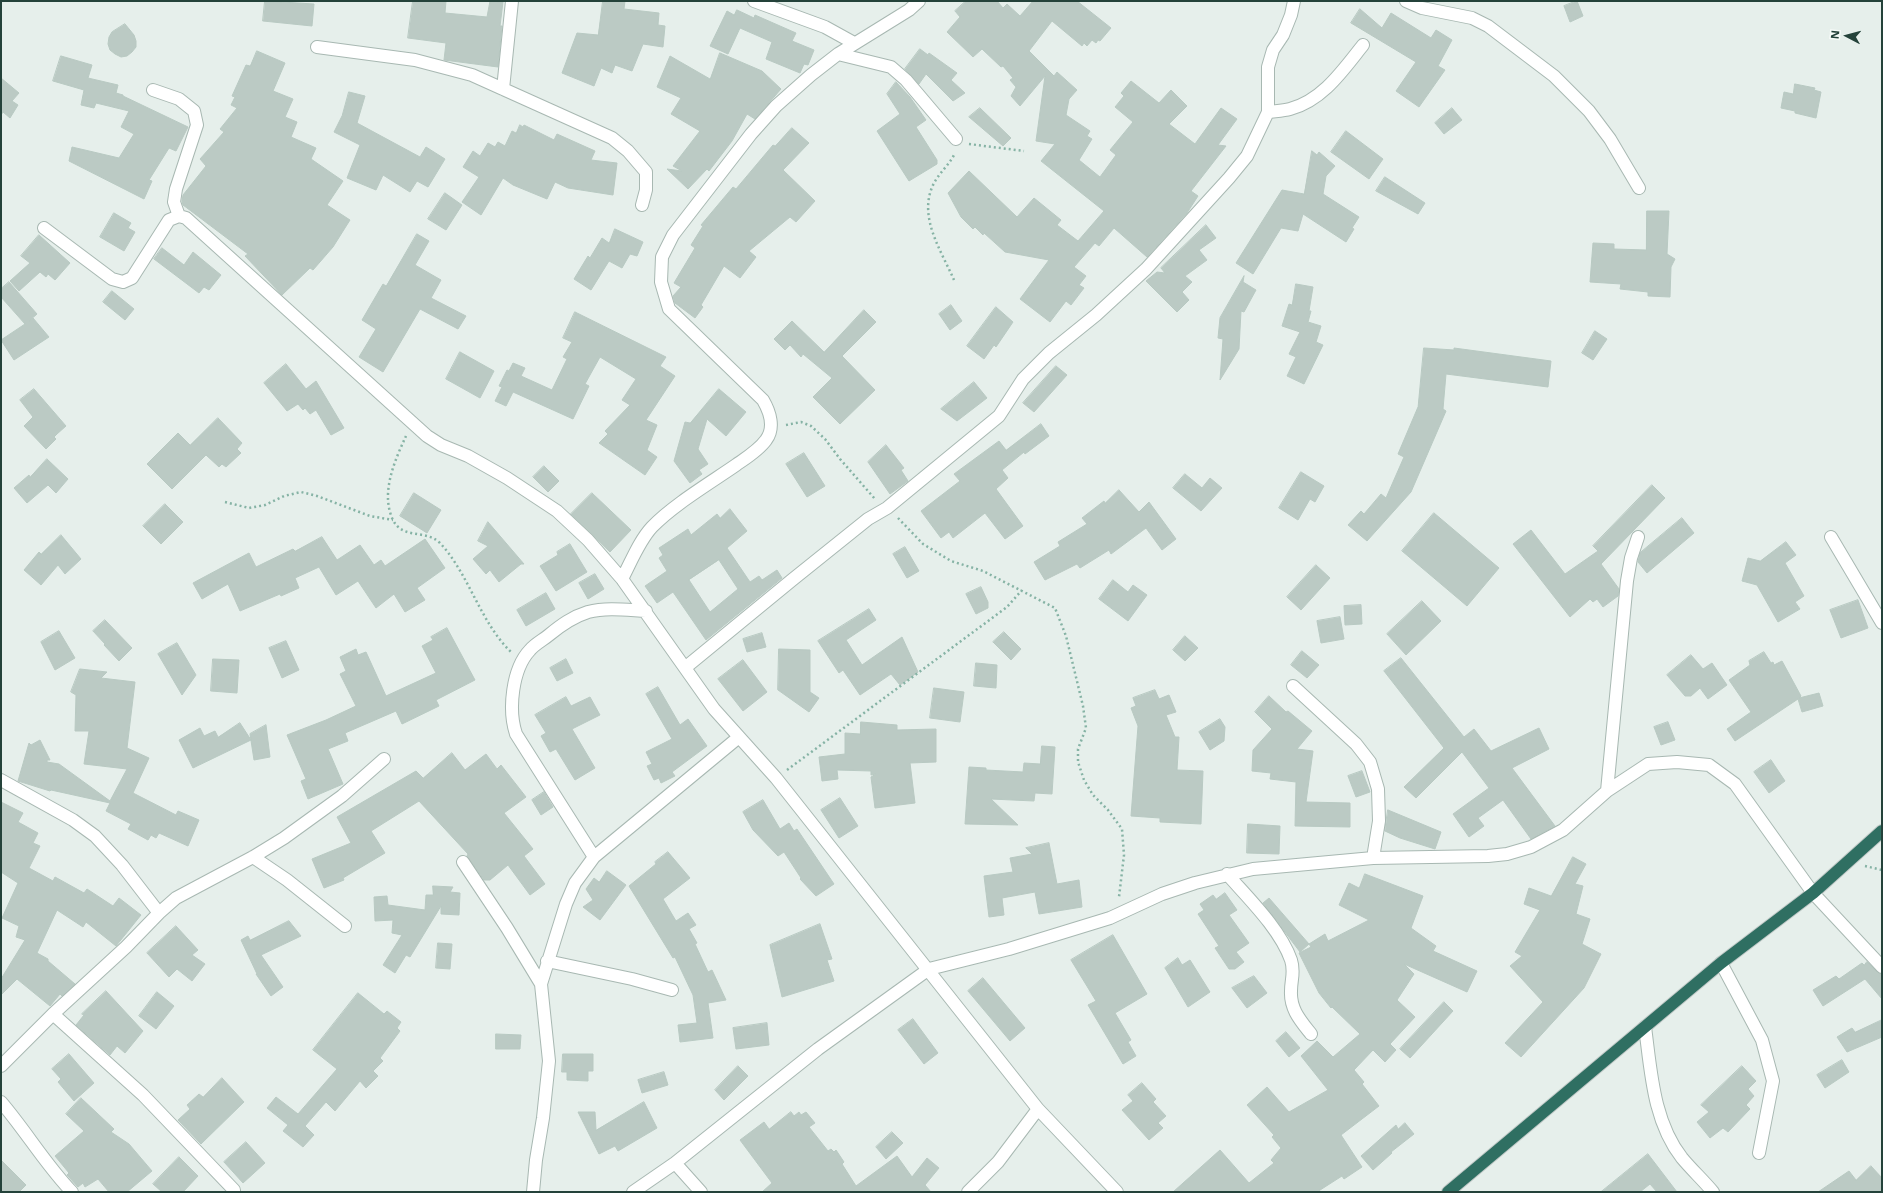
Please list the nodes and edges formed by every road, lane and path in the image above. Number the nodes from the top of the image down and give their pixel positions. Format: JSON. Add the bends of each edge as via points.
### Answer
{"nodes":[{"id":1,"x":512,"y":1,"type":"edge"},
{"id":2,"x":754,"y":1,"type":"edge"},
{"id":3,"x":919,"y":1,"type":"edge"},
{"id":4,"x":1294,"y":1,"type":"edge"},
{"id":5,"x":1406,"y":1,"type":"edge"},
{"id":6,"x":854,"y":43,"type":"junction"},
{"id":7,"x":1363,"y":45,"type":"dead end"},
{"id":8,"x":317,"y":47,"type":"dead end"},
{"id":9,"x":838,"y":54,"type":"junction"},
{"id":10,"x":503,"y":89,"type":"junction"},
{"id":11,"x":153,"y":90,"type":"dead end"},
{"id":12,"x":1268,"y":112,"type":"junction"},
{"id":13,"x":956,"y":140,"type":"junction"},
{"id":14,"x":1024,"y":152,"type":"dead end"},
{"id":15,"x":1639,"y":188,"type":"dead end"},
{"id":16,"x":642,"y":205,"type":"dead end"},
{"id":17,"x":179,"y":216,"type":"junction"},
{"id":18,"x":44,"y":228,"type":"dead end"},
{"id":19,"x":954,"y":280,"type":"dead end"},
{"id":20,"x":412,"y":424,"type":"junction"},
{"id":21,"x":770,"y":429,"type":"junction"},
{"id":22,"x":225,"y":502,"type":"dead end"},
{"id":23,"x":886,"y":509,"type":"junction"},
{"id":24,"x":393,"y":520,"type":"junction"},
{"id":25,"x":1831,"y":536,"type":"dead end"},
{"id":26,"x":1638,"y":537,"type":"dead end"},
{"id":27,"x":622,"y":579,"type":"junction"},
{"id":28,"x":1022,"y":590,"type":"junction"},
{"id":29,"x":646,"y":611,"type":"junction"},
{"id":30,"x":1882,"y":623,"type":"edge"},
{"id":31,"x":521,"y":662,"type":"junction"},
{"id":32,"x":686,"y":667,"type":"junction"},
{"id":33,"x":1293,"y":686,"type":"dead end"},
{"id":34,"x":738,"y":737,"type":"junction"},
{"id":35,"x":384,"y":759,"type":"dead end"},
{"id":36,"x":776,"y":778,"type":"junction"},
{"id":37,"x":1,"y":780,"type":"edge"},
{"id":38,"x":1607,"y":791,"type":"junction"},
{"id":39,"x":1882,"y":831,"type":"edge"},
{"id":40,"x":253,"y":857,"type":"junction"},
{"id":41,"x":594,"y":857,"type":"junction"},
{"id":42,"x":1373,"y":858,"type":"junction"},
{"id":43,"x":463,"y":862,"type":"dead end"},
{"id":44,"x":1227,"y":874,"type":"junction"},
{"id":45,"x":1813,"y":893,"type":"junction"},
{"id":46,"x":159,"y":912,"type":"junction"},
{"id":47,"x":1110,"y":918,"type":"junction"},
{"id":48,"x":346,"y":926,"type":"dead end"},
{"id":49,"x":547,"y":961,"type":"junction"},
{"id":50,"x":1721,"y":963,"type":"junction"},
{"id":51,"x":1882,"y":967,"type":"edge"},
{"id":52,"x":929,"y":969,"type":"junction"},
{"id":53,"x":541,"y":984,"type":"junction"},
{"id":54,"x":672,"y":990,"type":"dead end"},
{"id":55,"x":53,"y":1014,"type":"junction"},
{"id":56,"x":1645,"y":1027,"type":"junction"},
{"id":57,"x":1311,"y":1034,"type":"dead end"},
{"id":58,"x":1,"y":1066,"type":"edge"},
{"id":59,"x":1,"y":1102,"type":"edge"},
{"id":60,"x":1038,"y":1109,"type":"junction"},
{"id":61,"x":1759,"y":1153,"type":"dead end"},
{"id":62,"x":675,"y":1163,"type":"junction"},
{"id":63,"x":72,"y":1192,"type":"edge"},
{"id":64,"x":234,"y":1192,"type":"edge"},
{"id":65,"x":532,"y":1192,"type":"edge"},
{"id":66,"x":633,"y":1192,"type":"edge"},
{"id":67,"x":701,"y":1192,"type":"edge"},
{"id":68,"x":968,"y":1192,"type":"edge"},
{"id":69,"x":1117,"y":1192,"type":"edge"},
{"id":70,"x":1448,"y":1192,"type":"edge"},
{"id":71,"x":1713,"y":1192,"type":"edge"}],
"edges":[{"from":1,"to":10,"type":"street"},
{"from":2,"to":6,"type":"street","via":[[825,27]]},
{"from":3,"to":6,"type":"street","via":[[909,10]]},
{"from":4,"to":12,"type":"street","via":[[1291,15],[1272,50],[1268,67]]},
{"from":5,"to":15,"type":"street","via":[[1422,8],[1472,18],[1488,26],[1554,76],[1589,111],[1610,139]]},
{"from":6,"to":9,"type":"street"},
{"from":7,"to":12,"type":"street","via":[[1334,81],[1311,100],[1289,110]]},
{"from":8,"to":10,"type":"street","via":[[438,65],[472,75]]},
{"from":9,"to":13,"type":"street","via":[[891,67],[906,80]]},
{"from":9,"to":21,"type":"street","via":[[776,106],[751,134],[673,235],[662,257],[661,282],[669,308],[763,400],[769,409]]},
{"from":10,"to":16,"type":"street","via":[[618,142],[646,172],[646,190]]},
{"from":11,"to":17,"type":"street","via":[[179,100],[194,111],[197,125],[176,189],[174,202]]},
{"from":12,"to":23,"type":"street","via":[[1246,156],[1229,178],[1146,269],[1096,315],[1049,353],[1023,379],[999,416]]},
{"from":13,"to":14,"type":"path"},
{"from":13,"to":19,"type":"path","via":[[957,150],[954,156],[933,185],[928,220]]},
{"from":17,"to":18,"type":"street","via":[[169,220],[132,278],[123,282],[112,279]]},
{"from":17,"to":20,"type":"street","via":[[186,218]]},
{"from":20,"to":24,"type":"path","via":[[390,475],[389,504]]},
{"from":20,"to":27,"type":"street","via":[[441,445],[468,456],[507,478],[557,511],[588,540]]},
{"from":21,"to":23,"type":"path","via":[[801,422],[811,426]]},
{"from":21,"to":27,"type":"street","via":[[766,440],[749,456],[669,512],[652,527]]},
{"from":22,"to":24,"type":"path","via":[[249,508],[301,492],[370,516]]},
{"from":23,"to":28,"type":"path","via":[[923,544],[951,561],[983,571]]},
{"from":23,"to":32,"type":"street","via":[[868,519]]},
{"from":24,"to":31,"type":"path","via":[[400,530],[427,536],[439,542],[504,645]]},
{"from":25,"to":30,"type":"street"},
{"from":26,"to":38,"type":"street","via":[[1627,581]]},
{"from":27,"to":29,"type":"street"},
{"from":28,"to":36,"type":"path","via":[[1007,607]]},
{"from":28,"to":47,"type":"path","via":[[1055,608],[1066,636],[1083,706],[1086,728],[1078,749],[1078,762],[1093,795],[1122,829],[1124,855],[1120,894]]},
{"from":29,"to":31,"type":"street","via":[[602,610],[576,616],[529,650]]},
{"from":29,"to":32,"type":"street"},
{"from":31,"to":41,"type":"street","via":[[516,676],[512,706],[512,721],[516,734]]},
{"from":32,"to":34,"type":"street","via":[[714,709]]},
{"from":33,"to":42,"type":"street","via":[[1356,744],[1370,762],[1378,789],[1379,821]]},
{"from":34,"to":36,"type":"street"},
{"from":34,"to":41,"type":"street"},
{"from":35,"to":40,"type":"street","via":[[342,796]]},
{"from":36,"to":52,"type":"street"},
{"from":37,"to":46,"type":"street","via":[[73,820],[95,836]]},
{"from":38,"to":42,"type":"street","via":[[1563,830],[1531,847],[1507,854]]},
{"from":38,"to":45,"type":"street","via":[[1648,764],[1676,762],[1709,765],[1735,784]]},
{"from":39,"to":45,"type":"highway"},
{"from":40,"to":46,"type":"street","via":[[176,898]]},
{"from":40,"to":48,"type":"street"},
{"from":41,"to":49,"type":"street","via":[[575,883]]},
{"from":42,"to":44,"type":"street","via":[[1253,868]]},
{"from":43,"to":53,"type":"street"},
{"from":44,"to":47,"type":"street","via":[[1162,894]]},
{"from":44,"to":57,"type":"street","via":[[1284,943],[1294,973],[1291,1003],[1296,1015]]},
{"from":45,"to":50,"type":"highway"},
{"from":45,"to":51,"type":"street"},
{"from":46,"to":55,"type":"street","via":[[126,947]]},
{"from":47,"to":52,"type":"street","via":[[1010,949]]},
{"from":49,"to":53,"type":"street"},
{"from":49,"to":54,"type":"street"},
{"from":50,"to":56,"type":"highway"},
{"from":50,"to":61,"type":"street","via":[[1762,1040],[1773,1081]]},
{"from":52,"to":60,"type":"street"},
{"from":52,"to":62,"type":"street","via":[[818,1049]]},
{"from":53,"to":65,"type":"street","via":[[549,1061]]},
{"from":55,"to":58,"type":"street"},
{"from":55,"to":64,"type":"street","via":[[143,1095]]},
{"from":56,"to":70,"type":"highway"},
{"from":56,"to":71,"type":"street","via":[[1655,1100],[1668,1136],[1682,1158]]},
{"from":59,"to":63,"type":"street","via":[[56,1175]]},
{"from":60,"to":68,"type":"street","via":[[998,1162]]},
{"from":60,"to":69,"type":"street"},
{"from":62,"to":66,"type":"street"},
{"from":62,"to":67,"type":"street"}]}
